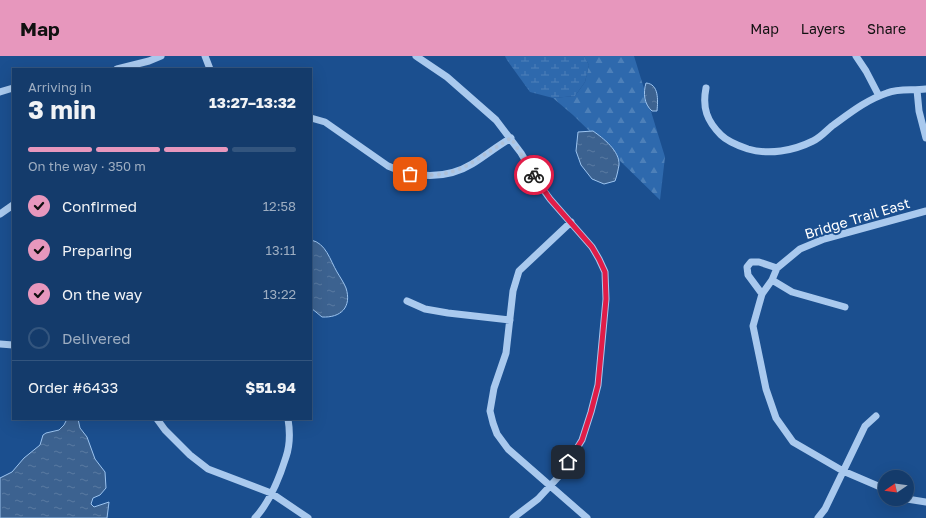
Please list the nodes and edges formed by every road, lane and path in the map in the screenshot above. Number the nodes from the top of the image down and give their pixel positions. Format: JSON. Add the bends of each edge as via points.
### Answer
{"nodes":[{"id":1,"x":161,"y":56,"type":"edge"},
{"id":2,"x":205,"y":56,"type":"edge"},
{"id":3,"x":416,"y":56,"type":"edge"},
{"id":4,"x":856,"y":56,"type":"edge"},
{"id":5,"x":120,"y":68,"type":"edge"},
{"id":6,"x":210,"y":68,"type":"edge"},
{"id":7,"x":12,"y":88,"type":"edge"},
{"id":8,"x":706,"y":88,"type":"dead end"},
{"id":9,"x":926,"y":89,"type":"edge"},
{"id":10,"x":917,"y":90,"type":"junction"},
{"id":11,"x":0,"y":92,"type":"edge"},
{"id":12,"x":879,"y":96,"type":"junction"},
{"id":13,"x":312,"y":118,"type":"edge"},
{"id":14,"x":511,"y":138,"type":"junction"},
{"id":15,"x":926,"y":138,"type":"edge"},
{"id":16,"x":12,"y":206,"type":"edge"},
{"id":17,"x":926,"y":211,"type":"edge"},
{"id":18,"x":0,"y":214,"type":"edge"},
{"id":19,"x":571,"y":222,"type":"junction"},
{"id":20,"x":777,"y":268,"type":"junction"},
{"id":21,"x":772,"y":280,"type":"junction"},
{"id":22,"x":762,"y":294,"type":"junction"},
{"id":23,"x":407,"y":301,"type":"dead end"},
{"id":24,"x":844,"y":307,"type":"dead end"},
{"id":25,"x":510,"y":320,"type":"junction"},
{"id":26,"x":0,"y":344,"type":"edge"},
{"id":27,"x":12,"y":345,"type":"edge"},
{"id":28,"x":876,"y":416,"type":"dead end"},
{"id":29,"x":158,"y":420,"type":"edge"},
{"id":30,"x":288,"y":420,"type":"edge"},
{"id":31,"x":843,"y":471,"type":"junction"},
{"id":32,"x":550,"y":485,"type":"junction"},
{"id":33,"x":878,"y":487,"type":"edge"},
{"id":34,"x":271,"y":493,"type":"junction"},
{"id":35,"x":914,"y":500,"type":"edge"},
{"id":36,"x":926,"y":502,"type":"edge"},
{"id":37,"x":255,"y":518,"type":"edge"},
{"id":38,"x":308,"y":518,"type":"edge"},
{"id":39,"x":513,"y":518,"type":"edge"},
{"id":40,"x":587,"y":518,"type":"edge"},
{"id":41,"x":818,"y":518,"type":"edge"}],
"edges":[{"from":1,"to":5,"type":"street"},
{"from":2,"to":6,"type":"street"},
{"from":3,"to":14,"type":"street","via":[[447,77],[496,120]]},
{"from":4,"to":12,"type":"street"},
{"from":7,"to":11,"type":"street"},
{"from":8,"to":12,"type":"street","via":[[706,112],[712,125],[724,138],[741,147],[759,152],[778,152],[814,141],[860,106]]},
{"from":9,"to":10,"type":"street"},
{"from":10,"to":12,"type":"street","via":[[888,92]]},
{"from":10,"to":15,"type":"street"},
{"from":13,"to":14,"type":"street","via":[[325,122],[388,166],[425,176],[457,171],[471,165]]},
{"from":14,"to":19,"type":"street","via":[[539,184]]},
{"from":16,"to":18,"type":"street"},
{"from":17,"to":20,"type":"street","name":"Bridge Trail East","via":[[824,239],[800,249]]},
{"from":19,"to":25,"type":"street","via":[[519,271],[513,291]]},
{"from":19,"to":32,"type":"street","via":[[592,247],[605,272],[606,299],[598,385],[591,412],[582,440],[561,474]]},
{"from":20,"to":21,"type":"street","name":"Bridge Trail East"},
{"from":20,"to":22,"type":"street","via":[[759,262],[751,262],[747,267],[748,275]]},
{"from":21,"to":22,"type":"street","name":"Bridge Trail East"},
{"from":21,"to":24,"type":"street","via":[[792,292]]},
{"from":22,"to":31,"type":"street","name":"Bridge Trail East","via":[[754,326],[766,389],[776,418],[792,442]]},
{"from":23,"to":25,"type":"street","via":[[425,309]]},
{"from":25,"to":32,"type":"street","via":[[506,353],[494,388],[490,411],[497,434],[508,449]]},
{"from":26,"to":27,"type":"street"},
{"from":28,"to":31,"type":"street","via":[[865,426]]},
{"from":29,"to":34,"type":"street","via":[[190,455],[208,470]]},
{"from":30,"to":34,"type":"street","via":[[287,456]]},
{"from":31,"to":33,"type":"street","name":"Bridge Trail East"},
{"from":31,"to":41,"type":"street"},
{"from":32,"to":39,"type":"street","via":[[538,499]]},
{"from":32,"to":40,"type":"street"},
{"from":34,"to":37,"type":"street"},
{"from":34,"to":38,"type":"street"},
{"from":35,"to":36,"type":"street"}]}
